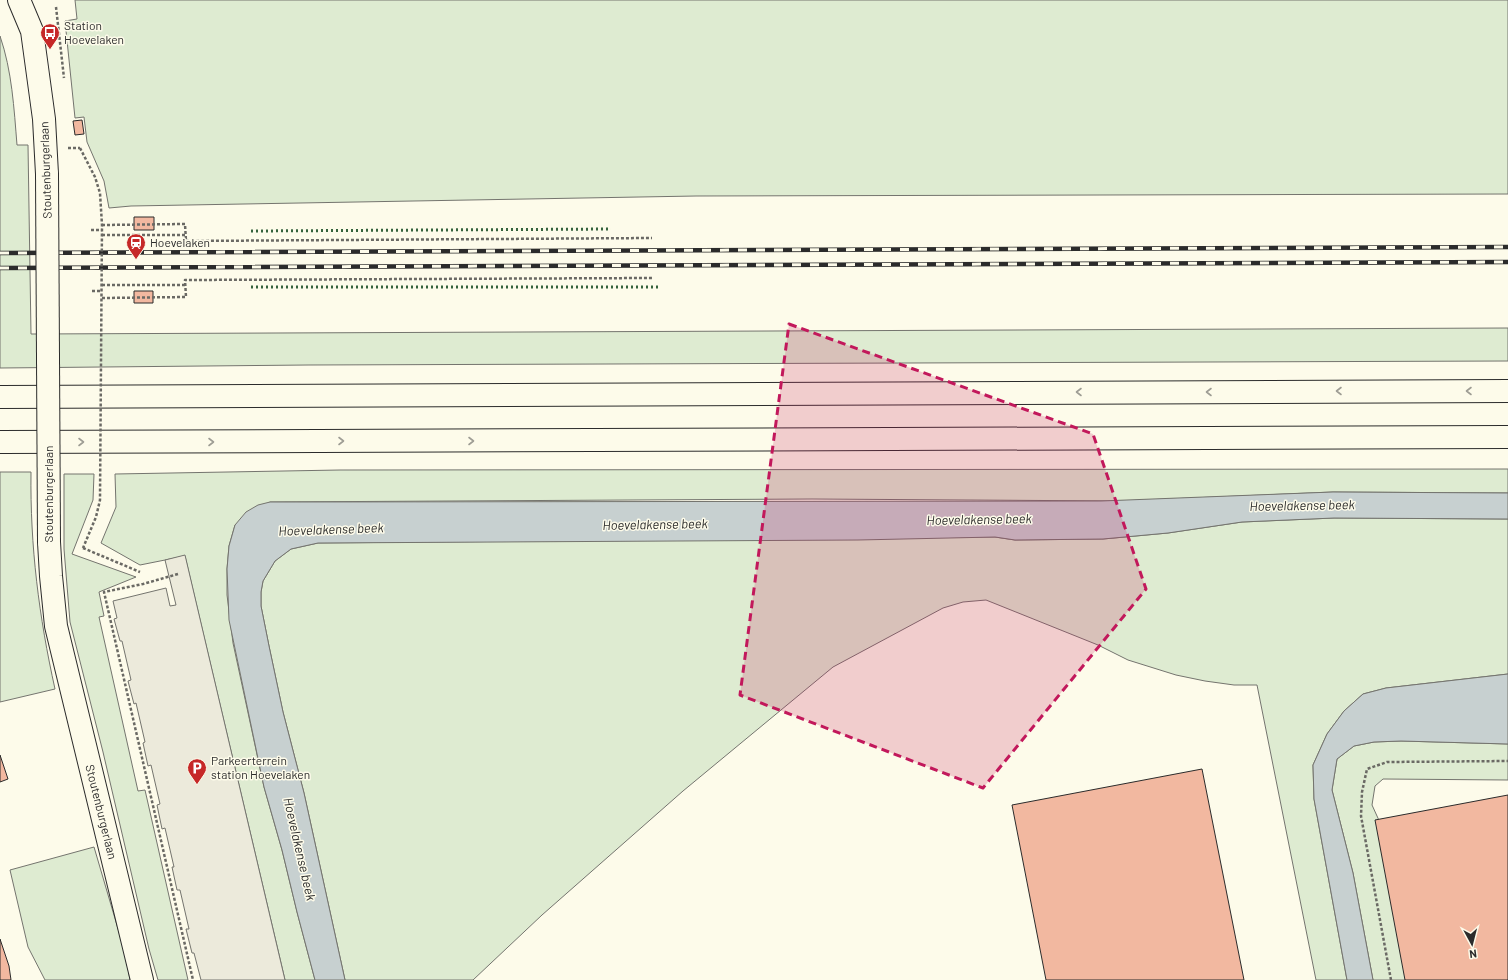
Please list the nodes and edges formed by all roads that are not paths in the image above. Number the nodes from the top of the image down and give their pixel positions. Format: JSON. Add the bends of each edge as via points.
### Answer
{"nodes":[{"id":1,"x":19,"y":0,"type":"edge"},
{"id":2,"x":1508,"y":391,"type":"edge"},
{"id":3,"x":0,"y":397,"type":"edge"},
{"id":4,"x":1508,"y":438,"type":"edge"},
{"id":5,"x":0,"y":442,"type":"edge"},
{"id":6,"x":142,"y":980,"type":"edge"}],
"edges":[{"from":1,"to":6,"type":"main road","name":"Stoutenburgerlaan","bridge":true,"via":[[32,31],[44,119],[47,174],[49,542],[56,626]]},
{"from":2,"to":3,"type":"main road","one_way":true},
{"from":5,"to":4,"type":"main road","one_way":true}]}
